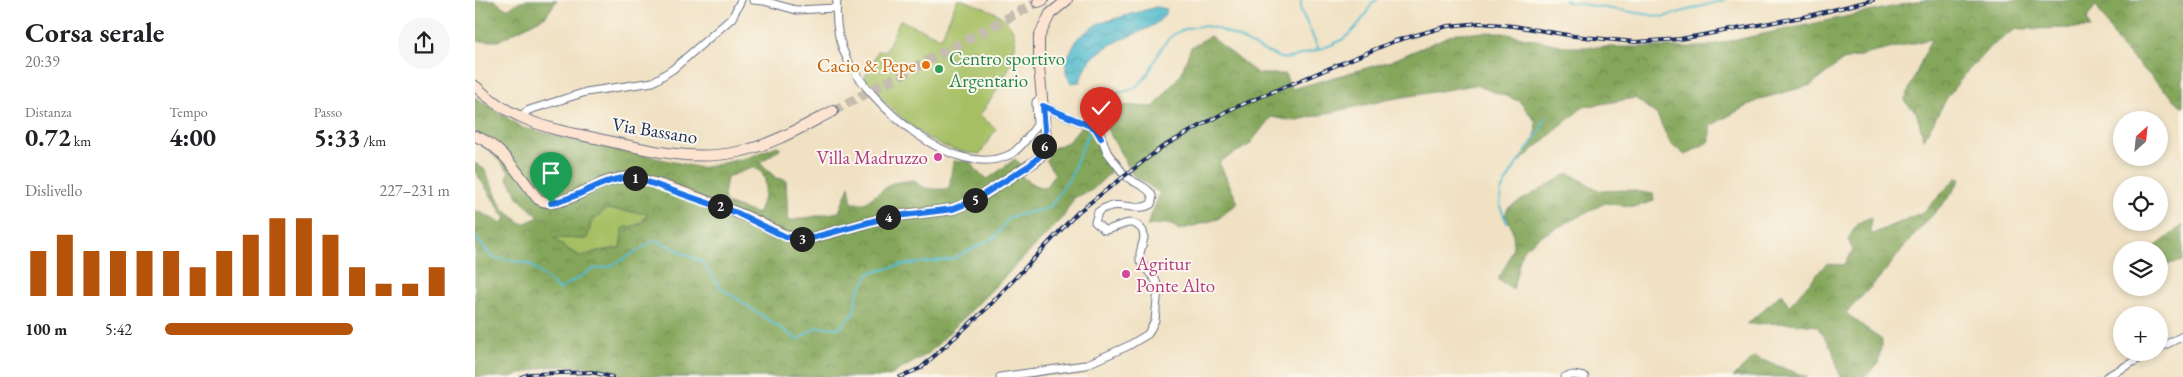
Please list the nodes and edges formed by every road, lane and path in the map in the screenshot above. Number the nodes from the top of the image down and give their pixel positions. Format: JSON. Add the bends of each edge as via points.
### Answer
{"nodes":[{"id":1,"x":741,"y":0,"type":"edge"},
{"id":2,"x":753,"y":0,"type":"edge"},
{"id":3,"x":837,"y":0,"type":"edge"},
{"id":4,"x":1067,"y":0,"type":"edge"},
{"id":5,"x":836,"y":8,"type":"junction"},
{"id":6,"x":475,"y":86,"type":"edge"},
{"id":7,"x":1042,"y":102,"type":"junction"},
{"id":8,"x":833,"y":111,"type":"tunnel mouth"},
{"id":9,"x":519,"y":116,"type":"junction"},
{"id":10,"x":475,"y":136,"type":"edge"},
{"id":11,"x":2183,"y":336,"type":"edge"},
{"id":12,"x":2168,"y":344,"type":"edge"},
{"id":13,"x":2134,"y":361,"type":"edge"},
{"id":14,"x":1000,"y":377,"type":"edge"},
{"id":15,"x":1565,"y":377,"type":"edge"},
{"id":16,"x":1585,"y":377,"type":"edge"},
{"id":17,"x":2105,"y":377,"type":"edge"}],
"edges":[{"from":1,"to":9,"type":"street","via":[[732,18],[653,82],[585,92]]},
{"from":2,"to":5,"type":"street","via":[[765,0],[796,10]]},
{"from":3,"to":5,"type":"street"},
{"from":4,"to":7,"type":"main road","via":[[1049,14],[1039,37]]},
{"from":5,"to":7,"type":"street","via":[[843,49],[856,74],[908,128],[923,139],[969,159],[992,160],[1008,156],[1037,125],[1036,102]]},
{"from":6,"to":9,"type":"main road","name":"Via Bassano","via":[[488,98]]},
{"from":7,"to":10,"type":"main road","via":[[1046,140],[1041,155],[973,201],[953,209],[888,217],[808,239],[786,237],[737,213],[636,178],[605,182],[556,202],[544,202],[538,199],[499,151]]},
{"from":7,"to":14,"type":"street","via":[[1100,132],[1107,152],[1123,173],[1152,193],[1151,204],[1143,207],[1111,205],[1098,212],[1095,222],[1104,230],[1133,222],[1143,231],[1140,261],[1158,289],[1151,329],[1138,341],[1085,365]]},
{"from":8,"to":9,"type":"main road","name":"Via Bassano","via":[[755,148],[701,156],[649,150],[555,129]]},
{"from":11,"to":12,"type":"street"},
{"from":13,"to":17,"type":"street"},
{"from":15,"to":16,"type":"street"}]}
